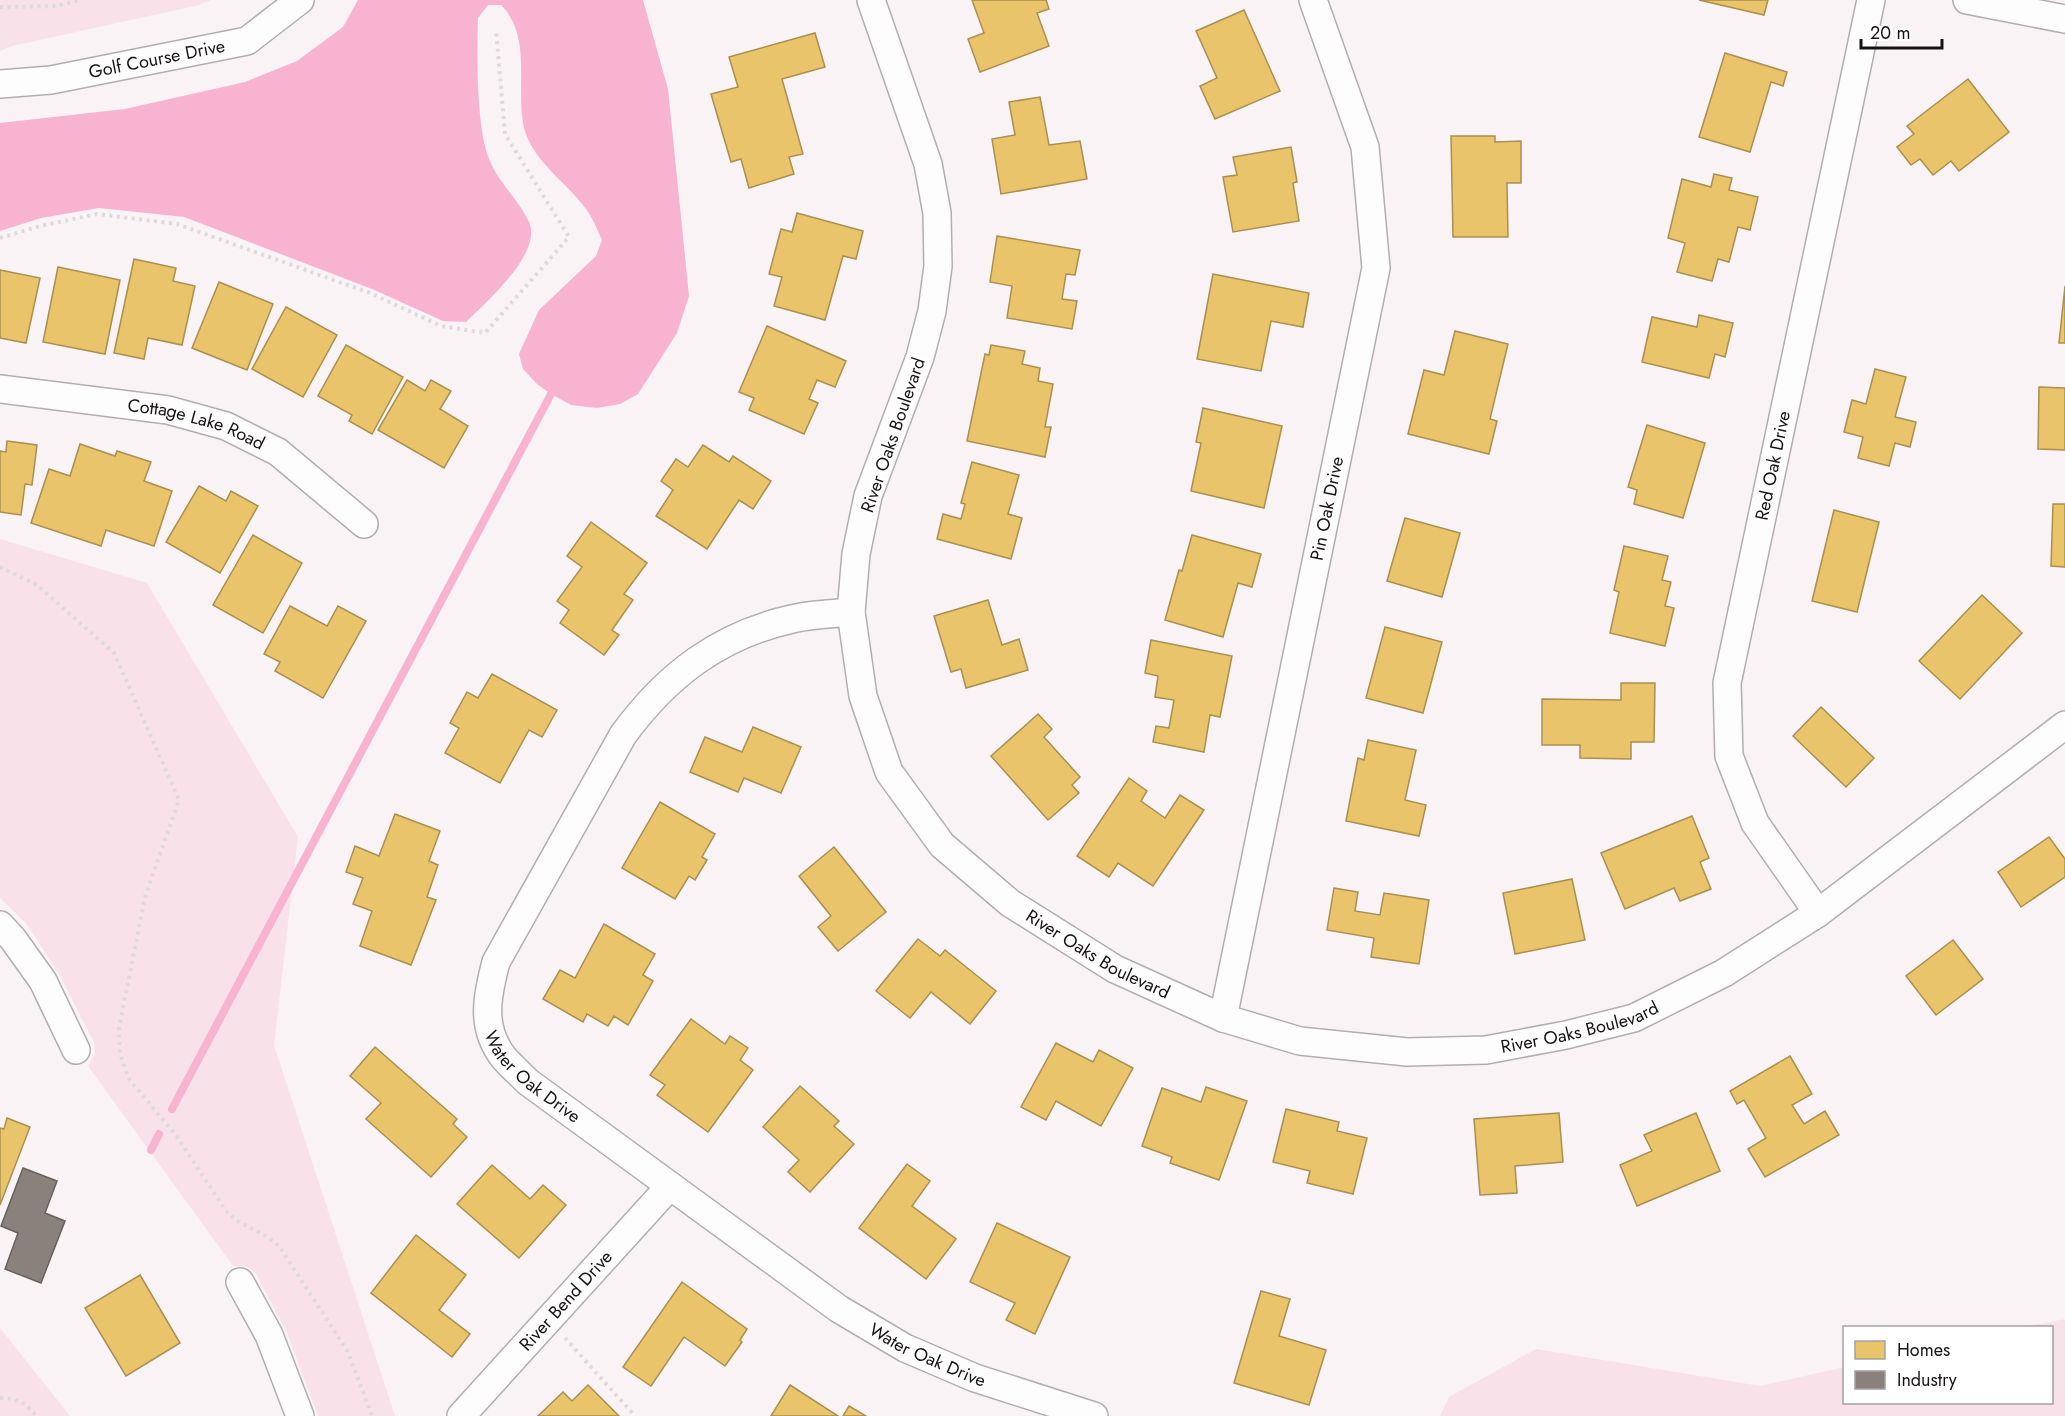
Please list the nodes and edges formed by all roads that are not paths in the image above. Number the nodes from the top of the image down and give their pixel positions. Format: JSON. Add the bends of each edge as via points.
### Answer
{"nodes":[{"id":1,"x":300,"y":0,"type":"edge"},
{"id":2,"x":871,"y":0,"type":"edge"},
{"id":3,"x":1313,"y":0,"type":"edge"},
{"id":4,"x":1871,"y":0,"type":"edge"},
{"id":5,"x":1967,"y":0,"type":"edge"},
{"id":6,"x":2065,"y":20,"type":"edge"},
{"id":7,"x":0,"y":84,"type":"edge"},
{"id":8,"x":0,"y":389,"type":"edge"},
{"id":9,"x":364,"y":524,"type":"dead end"},
{"id":10,"x":851,"y":612,"type":"junction"},
{"id":11,"x":2065,"y":725,"type":"edge"},
{"id":12,"x":1818,"y":913,"type":"junction"},
{"id":13,"x":0,"y":925,"type":"edge"},
{"id":14,"x":1223,"y":1018,"type":"junction"},
{"id":15,"x":76,"y":1050,"type":"dead end"},
{"id":16,"x":670,"y":1186,"type":"junction"},
{"id":17,"x":240,"y":1282,"type":"dead end"},
{"id":18,"x":300,"y":1416,"type":"edge"},
{"id":19,"x":461,"y":1416,"type":"edge"},
{"id":20,"x":1094,"y":1416,"type":"edge"}],
"edges":[{"from":1,"to":7,"type":"street","name":"Golf Course Drive","via":[[247,41],[51,80]]},
{"from":2,"to":10,"type":"street","name":"River Oaks Boulevard","via":[[928,164],[937,213],[938,266],[920,357],[868,496],[856,554]]},
{"from":3,"to":14,"type":"street","name":"Pin Oak Drive","via":[[1365,147],[1376,268]]},
{"from":4,"to":12,"type":"street","name":"Red Oak Drive","via":[[1727,683],[1729,756],[1755,823]]},
{"from":5,"to":6,"type":"street"},
{"from":8,"to":9,"type":"street","name":"Cottage Lake Road","via":[[168,410],[226,426],[278,452]]},
{"from":10,"to":14,"type":"street","name":"River Oaks Boulevard","via":[[862,696],[890,772],[942,844],[1010,903],[1115,969]]},
{"from":10,"to":16,"type":"street","name":"Water Oak Drive","via":[[793,618],[746,632],[711,650],[666,684],[623,735],[496,962],[487,995],[489,1029],[503,1057],[528,1082]]},
{"from":11,"to":12,"type":"street","name":"River Oaks Boulevard"},
{"from":12,"to":14,"type":"street","name":"River Oaks Boulevard","via":[[1724,973],[1634,1018],[1486,1050],[1407,1052],[1300,1041]]},
{"from":13,"to":15,"type":"street","via":[[43,981]]},
{"from":16,"to":19,"type":"street","name":"River Bend Drive"},
{"from":16,"to":20,"type":"street","name":"Water Oak Drive","via":[[838,1309],[905,1348],[975,1378]]},
{"from":17,"to":18,"type":"street","via":[[269,1335]]}]}
